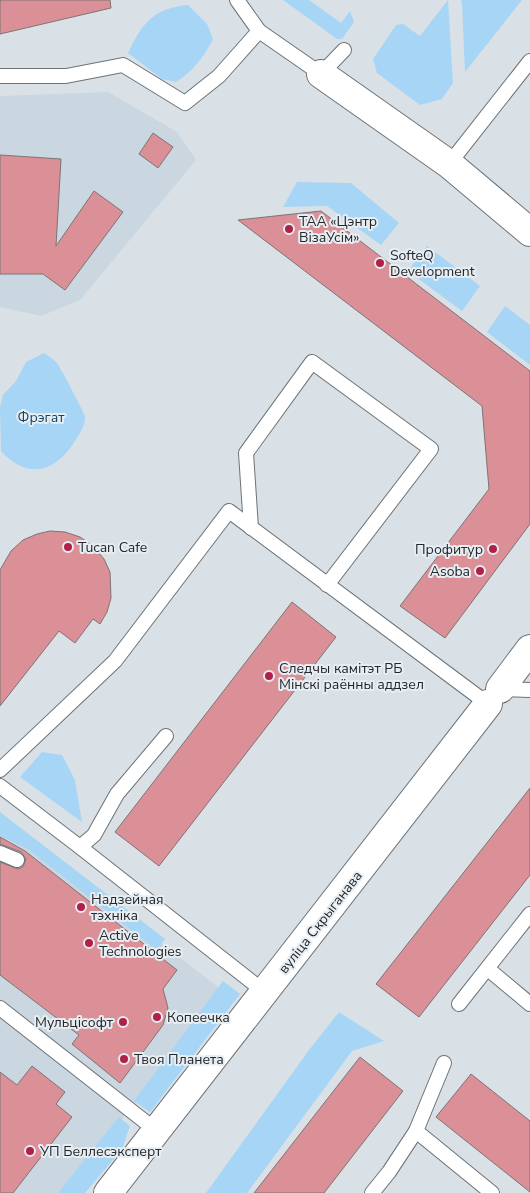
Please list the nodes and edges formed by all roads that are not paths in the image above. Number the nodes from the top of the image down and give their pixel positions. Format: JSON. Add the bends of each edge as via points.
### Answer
{"nodes":[{"id":1,"x":237,"y":0,"type":"edge"},
{"id":2,"x":259,"y":31,"type":"junction"},
{"id":3,"x":344,"y":50,"type":"dead end"},
{"id":4,"x":530,"y":61,"type":"edge"},
{"id":5,"x":321,"y":74,"type":"junction"},
{"id":6,"x":0,"y":76,"type":"edge"},
{"id":7,"x":449,"y":164,"type":"junction"},
{"id":8,"x":530,"y":232,"type":"edge"},
{"id":9,"x":251,"y":528,"type":"junction"},
{"id":10,"x":327,"y":585,"type":"junction"},
{"id":11,"x":530,"y":649,"type":"edge"},
{"id":12,"x":530,"y":690,"type":"edge"},
{"id":13,"x":494,"y":696,"type":"junction"},
{"id":14,"x":166,"y":736,"type":"dead end"},
{"id":15,"x":0,"y":770,"type":"edge"},
{"id":16,"x":0,"y":786,"type":"edge"},
{"id":17,"x":80,"y":847,"type":"junction"},
{"id":18,"x":0,"y":853,"type":"edge"},
{"id":19,"x":17,"y":860,"type":"dead end"},
{"id":20,"x":530,"y":914,"type":"edge"},
{"id":21,"x":488,"y":969,"type":"junction"},
{"id":22,"x":266,"y":993,"type":"junction"},
{"id":23,"x":459,"y":1004,"type":"dead end"},
{"id":24,"x":530,"y":1004,"type":"edge"},
{"id":25,"x":0,"y":1008,"type":"edge"},
{"id":26,"x":444,"y":1063,"type":"dead end"},
{"id":27,"x":157,"y":1130,"type":"junction"},
{"id":28,"x":416,"y":1132,"type":"junction"},
{"id":29,"x":108,"y":1193,"type":"edge"},
{"id":30,"x":372,"y":1193,"type":"edge"},
{"id":31,"x":492,"y":1193,"type":"edge"}],
"edges":[{"from":1,"to":2,"type":"lane"},
{"from":2,"to":5,"type":"lane"},
{"from":2,"to":6,"type":"lane","via":[[219,76],[185,103],[123,65],[66,76]]},
{"from":3,"to":5,"type":"lane"},
{"from":4,"to":7,"type":"lane"},
{"from":5,"to":7,"type":"street"},
{"from":7,"to":8,"type":"street"},
{"from":9,"to":10,"type":"lane"},
{"from":9,"to":10,"type":"lane","via":[[246,453],[312,362],[431,448]]},
{"from":9,"to":15,"type":"lane","via":[[229,511],[115,661]]},
{"from":10,"to":13,"type":"lane"},
{"from":11,"to":13,"type":"street","name":"вуліца Скрыганава"},
{"from":12,"to":13,"type":"lane"},
{"from":13,"to":22,"type":"street","name":"вуліца Скрыганава"},
{"from":14,"to":17,"type":"lane","via":[[118,794],[94,835]]},
{"from":16,"to":17,"type":"lane"},
{"from":17,"to":22,"type":"lane"},
{"from":18,"to":19,"type":"lane"},
{"from":20,"to":21,"type":"lane"},
{"from":21,"to":23,"type":"lane"},
{"from":21,"to":24,"type":"lane"},
{"from":22,"to":27,"type":"street","name":"вуліца Скрыганава"},
{"from":25,"to":27,"type":"lane"},
{"from":26,"to":28,"type":"lane"},
{"from":27,"to":29,"type":"street","name":"вуліца Скрыганава"},
{"from":28,"to":30,"type":"lane"},
{"from":28,"to":31,"type":"lane"}]}
